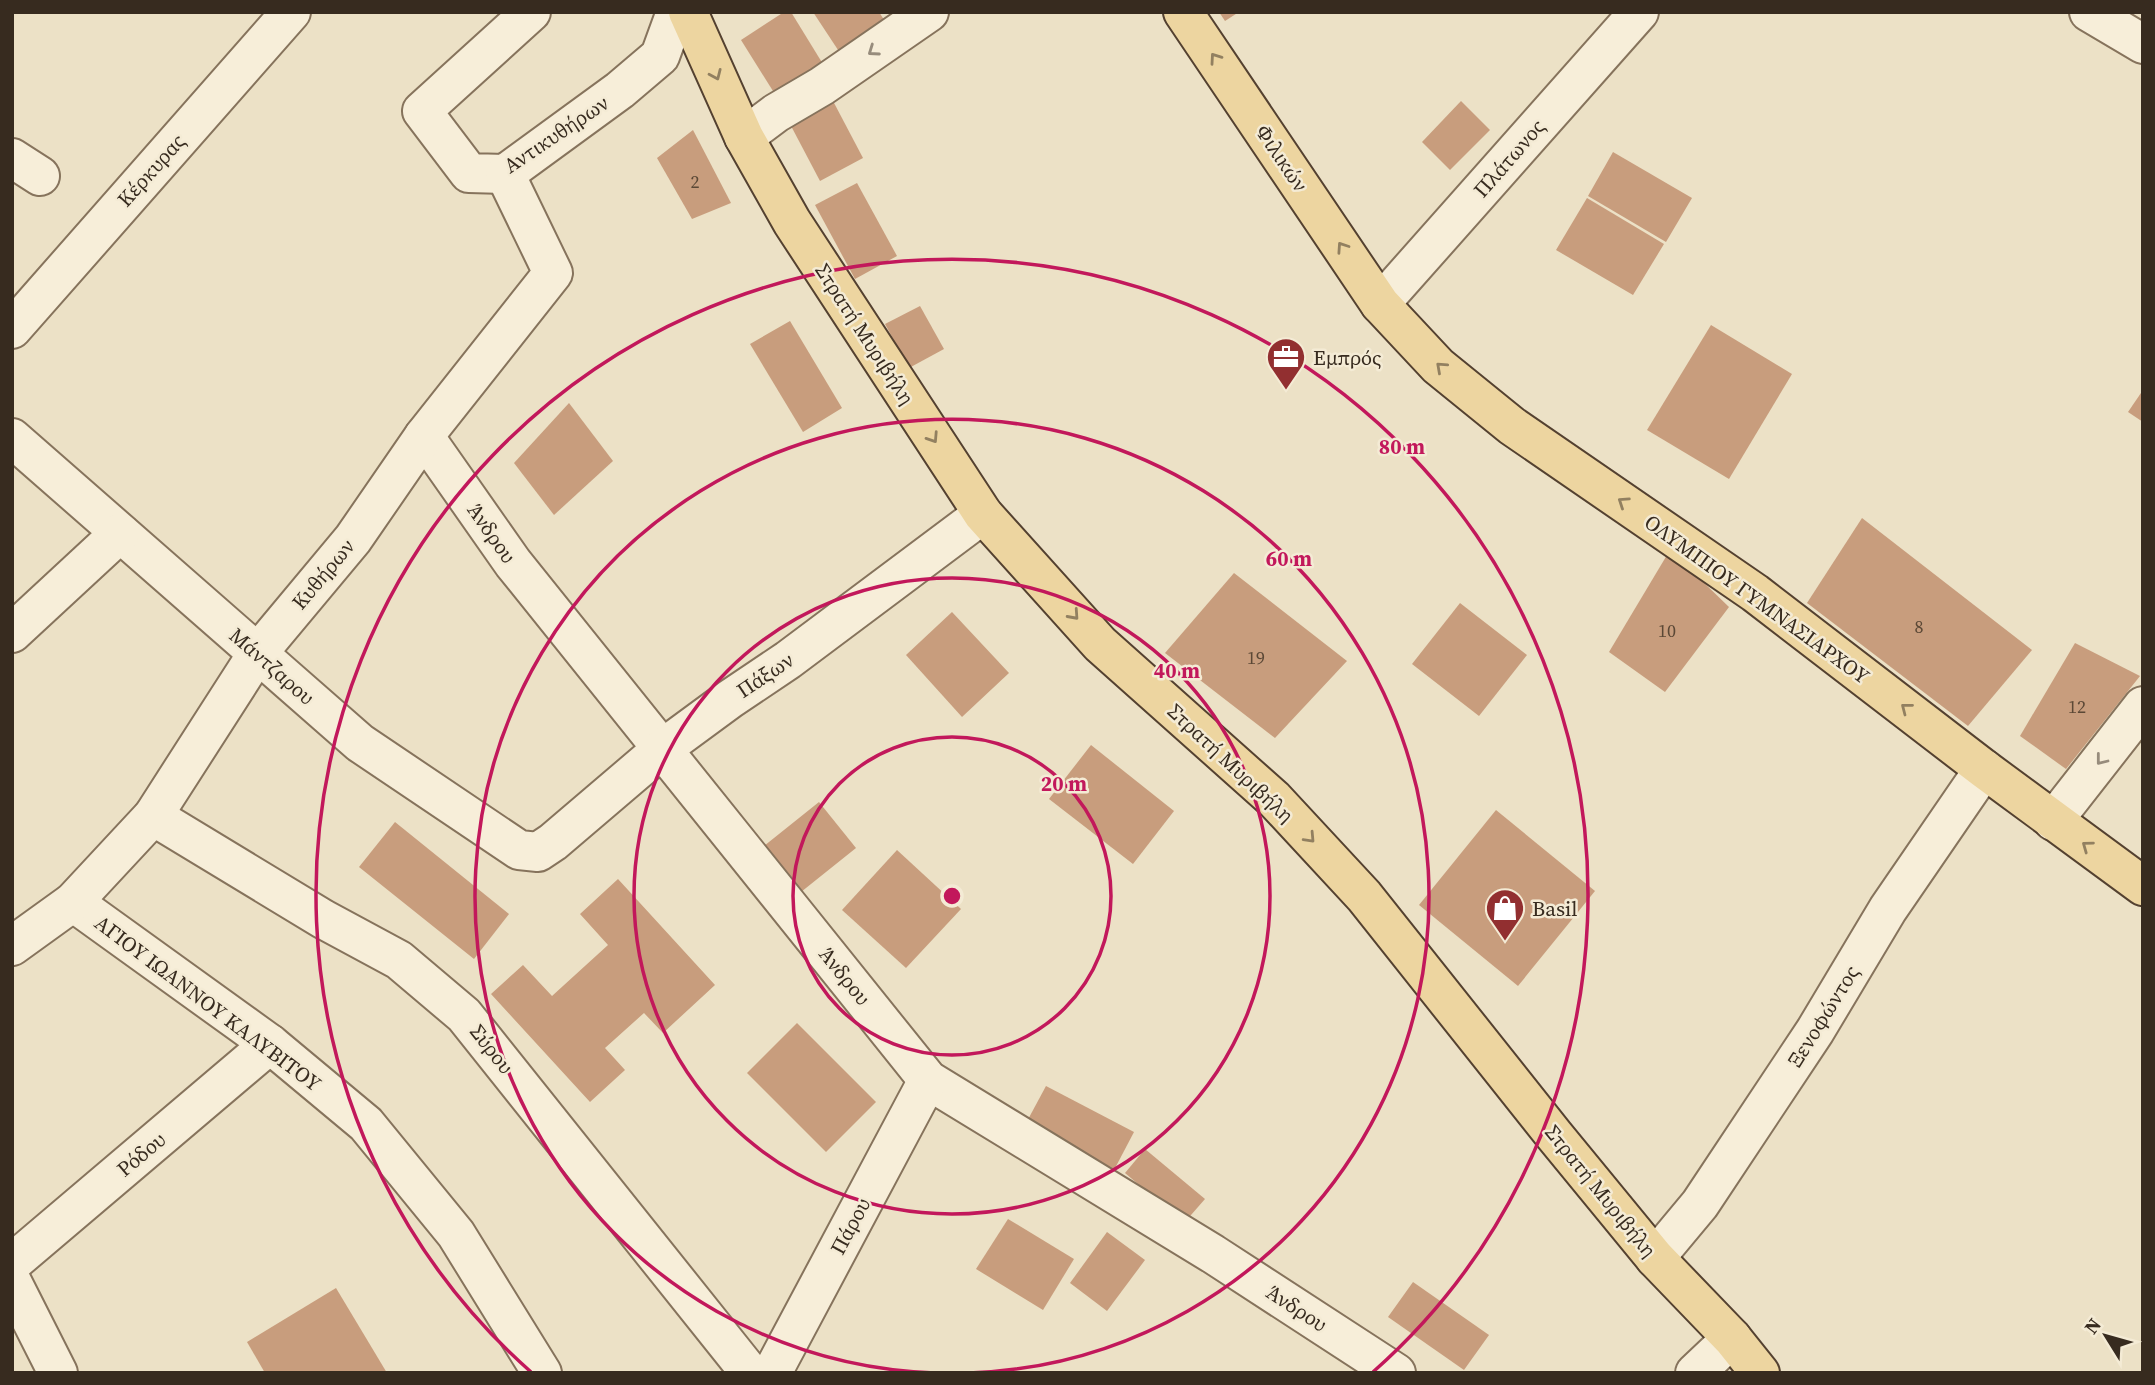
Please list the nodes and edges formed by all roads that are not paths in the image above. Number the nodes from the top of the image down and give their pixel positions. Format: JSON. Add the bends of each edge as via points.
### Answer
{"nodes":[{"id":1,"x":290,"y":12,"type":"edge"},
{"id":2,"x":531,"y":12,"type":"edge"},
{"id":3,"x":676,"y":12,"type":"edge"},
{"id":4,"x":688,"y":12,"type":"edge"},
{"id":5,"x":929,"y":12,"type":"edge"},
{"id":6,"x":1183,"y":12,"type":"edge"},
{"id":7,"x":1639,"y":12,"type":"edge"},
{"id":8,"x":2089,"y":12,"type":"edge"},
{"id":9,"x":2143,"y":44,"type":"edge"},
{"id":10,"x":744,"y":137,"type":"junction"},
{"id":11,"x":505,"y":174,"type":"junction"},
{"id":12,"x":1380,"y":304,"type":"junction"},
{"id":13,"x":12,"y":329,"type":"edge"},
{"id":14,"x":424,"y":436,"type":"junction"},
{"id":15,"x":12,"y":438,"type":"edge"},
{"id":16,"x":983,"y":514,"type":"junction"},
{"id":17,"x":120,"y":533,"type":"junction"},
{"id":18,"x":12,"y":634,"type":"edge"},
{"id":19,"x":257,"y":654,"type":"junction"},
{"id":20,"x":2143,"y":706,"type":"edge"},
{"id":21,"x":662,"y":749,"type":"junction"},
{"id":22,"x":1984,"y":769,"type":"junction"},
{"id":23,"x":153,"y":816,"type":"junction"},
{"id":24,"x":2053,"y":821,"type":"junction"},
{"id":25,"x":553,"y":842,"type":"joint"},
{"id":26,"x":2143,"y":886,"type":"edge"},
{"id":27,"x":73,"y":902,"type":"junction"},
{"id":28,"x":12,"y":946,"type":"edge"},
{"id":29,"x":270,"y":1044,"type":"junction"},
{"id":30,"x":928,"y":1080,"type":"junction"},
{"id":31,"x":1655,"y":1258,"type":"junction"},
{"id":32,"x":12,"y":1263,"type":"edge"},
{"id":33,"x":12,"y":1282,"type":"edge"},
{"id":34,"x":1732,"y":1338,"type":"junction"},
{"id":35,"x":58,"y":1373,"type":"edge"},
{"id":36,"x":542,"y":1373,"type":"edge"},
{"id":37,"x":750,"y":1373,"type":"edge"},
{"id":38,"x":772,"y":1373,"type":"edge"},
{"id":39,"x":1396,"y":1373,"type":"edge"},
{"id":40,"x":1695,"y":1373,"type":"edge"},
{"id":41,"x":1760,"y":1373,"type":"edge"}],
"edges":[{"from":1,"to":13,"type":"street","name":"Κέρκυρας"},
{"from":2,"to":11,"type":"street","name":"Αντικυθήρων","via":[[422,111],[469,173]]},
{"from":3,"to":11,"type":"street","name":"Αντικυθήρων","via":[[660,56]]},
{"from":4,"to":10,"type":"main road","name":"Στρατή Μυριβήλη","one_way":true},
{"from":5,"to":10,"type":"street","one_way":true},
{"from":12,"to":6,"type":"main road","name":"Φιλικών","one_way":true},
{"from":7,"to":12,"type":"street","name":"Πλάτωνος"},
{"from":8,"to":9,"type":"street"},
{"from":10,"to":16,"type":"main road","name":"Στρατή Μυριβήλη","one_way":true,"via":[[792,222]]},
{"from":11,"to":14,"type":"street","name":"Κυθήρων","via":[[553,273]]},
{"from":22,"to":12,"type":"main road","name":"ΟΛΥΜΠΙΟΥ ΓΥΜΝΑΣΙΑΡΧΟΥ","one_way":true,"via":[[1755,593],[1512,426],[1438,366]]},
{"from":14,"to":19,"type":"street","name":"Κυθήρων","via":[[353,539]]},
{"from":14,"to":21,"type":"street","name":"Άνδρου","via":[[513,563]]},
{"from":15,"to":17,"type":"street","name":"Μάντζαρου"},
{"from":16,"to":21,"type":"street","name":"Πάξων"},
{"from":16,"to":31,"type":"main road","name":"Στρατή Μυριβήλη","one_way":true,"via":[[1100,644],[1274,799],[1364,895]]},
{"from":17,"to":18,"type":"street"},
{"from":17,"to":19,"type":"street","name":"Μάντζαρου"},
{"from":19,"to":23,"type":"street","name":"Κυθήρων"},
{"from":19,"to":25,"type":"street","name":"Μάντζαρου","via":[[360,743],[519,849],[538,852]]},
{"from":20,"to":24,"type":"street","one_way":true},
{"from":21,"to":25,"type":"street","name":"Πάξων"},
{"from":21,"to":30,"type":"street","name":"Άνδρου"},
{"from":22,"to":24,"type":"main road","name":"ΟΛΥΜΠΙΟΥ ΓΥΜΝΑΣΙΑΡΧΟΥ"},
{"from":22,"to":31,"type":"street","name":"Ξενοφώντος","via":[[1888,909],[1815,1031],[1700,1204]]},
{"from":23,"to":27,"type":"street","name":"Κυθήρων"},
{"from":23,"to":37,"type":"street","name":"Σύρου","via":[[399,960],[464,1015]]},
{"from":26,"to":24,"type":"main road","name":"ΟΛΥΜΠΙΟΥ ΓΥΜΝΑΣΙΑΡΧΟΥ","one_way":true},
{"from":27,"to":28,"type":"street","name":"Κυθήρων"},
{"from":27,"to":29,"type":"street","name":"ΑΓΙΟΥ ΙΩΑΝΝΟΥ ΚΑΛΥΒΙΤΟΥ"},
{"from":29,"to":32,"type":"street","name":"Ρόδου"},
{"from":29,"to":36,"type":"street","name":"ΑΓΙΟΥ ΙΩΑΝΝΟΥ ΚΑΛΥΒΙΤΟΥ","via":[[366,1124],[456,1234]]},
{"from":30,"to":38,"type":"street","name":"Πάρου"},
{"from":30,"to":39,"type":"street","name":"Άνδρου","via":[[1213,1254]]},
{"from":31,"to":34,"type":"main road","name":"Στρατή Μυριβήλη"},
{"from":33,"to":35,"type":"street"},
{"from":34,"to":40,"type":"street"},
{"from":34,"to":41,"type":"main road","name":"Στρατή Μυριβήλη"}]}
